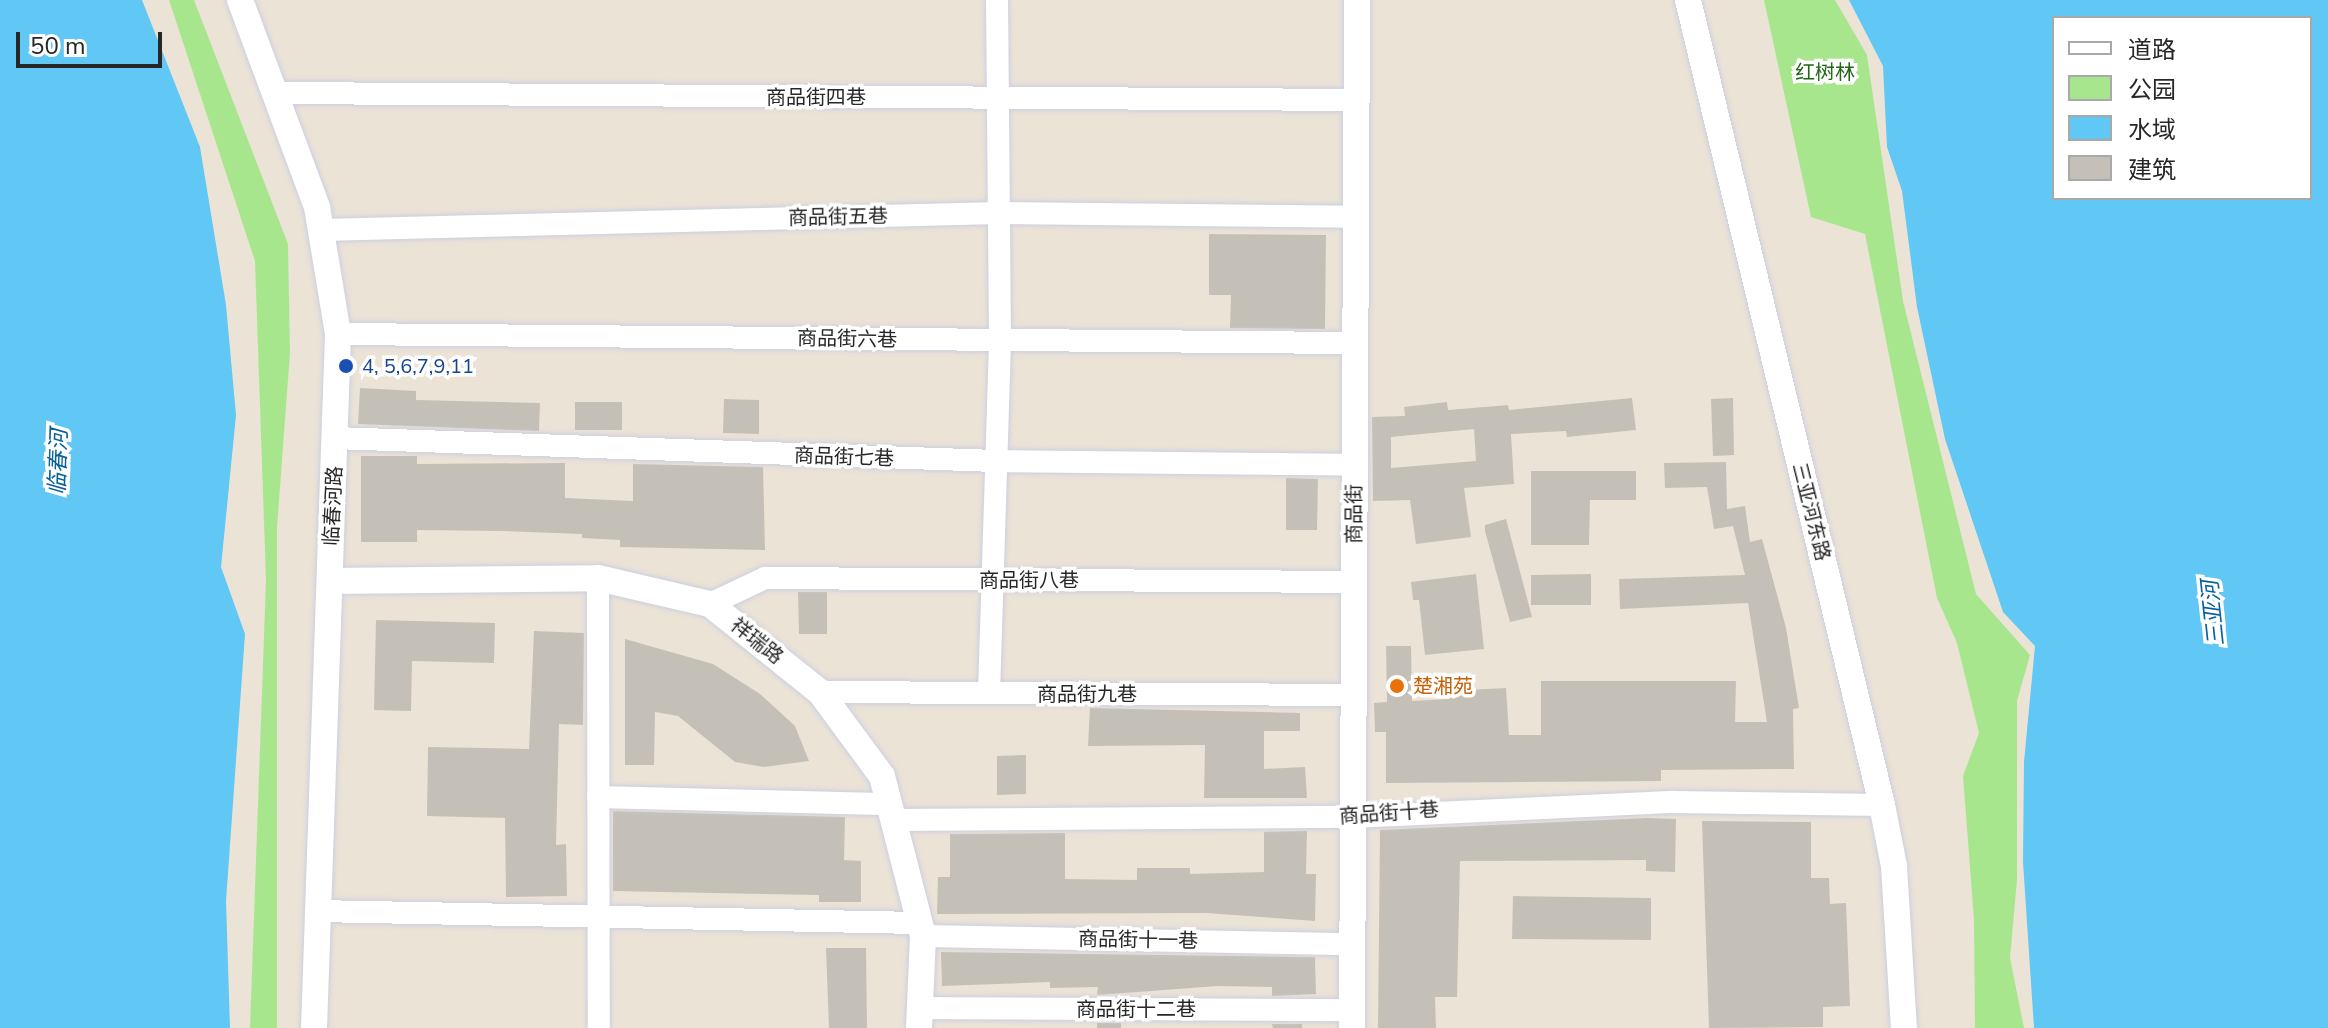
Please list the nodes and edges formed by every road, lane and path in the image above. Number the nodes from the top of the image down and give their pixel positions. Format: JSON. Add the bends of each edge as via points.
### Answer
{"nodes":[{"id":1,"x":240,"y":0,"type":"edge"},
{"id":2,"x":997,"y":0,"type":"edge"},
{"id":3,"x":1357,"y":0,"type":"edge"},
{"id":4,"x":1688,"y":0,"type":"edge"},
{"id":5,"x":275,"y":93,"type":"junction"},
{"id":6,"x":998,"y":98,"type":"junction"},
{"id":7,"x":1356,"y":100,"type":"junction"},
{"id":8,"x":999,"y":213,"type":"junction"},
{"id":9,"x":1356,"y":217,"type":"junction"},
{"id":10,"x":321,"y":230,"type":"junction"},
{"id":11,"x":338,"y":334,"type":"junction"},
{"id":12,"x":1000,"y":340,"type":"junction"},
{"id":13,"x":1355,"y":343,"type":"junction"},
{"id":14,"x":334,"y":438,"type":"junction"},
{"id":15,"x":996,"y":461,"type":"junction"},
{"id":16,"x":1355,"y":465,"type":"junction"},
{"id":17,"x":598,"y":578,"type":"junction"},
{"id":18,"x":993,"y":579,"type":"junction"},
{"id":19,"x":330,"y":581,"type":"junction"},
{"id":20,"x":1354,"y":582,"type":"junction"},
{"id":21,"x":710,"y":604,"type":"junction"},
{"id":22,"x":820,"y":692,"type":"junction"},
{"id":23,"x":989,"y":693,"type":"junction"},
{"id":24,"x":1353,"y":695,"type":"junction"},
{"id":25,"x":598,"y":797,"type":"junction"},
{"id":26,"x":1882,"y":805,"type":"junction"},
{"id":27,"x":893,"y":812,"type":"junction"},
{"id":28,"x":1353,"y":817,"type":"junction"},
{"id":29,"x":316,"y":911,"type":"junction"},
{"id":30,"x":598,"y":919,"type":"junction"},
{"id":31,"x":922,"y":930,"type":"junction"},
{"id":32,"x":1352,"y":944,"type":"junction"},
{"id":33,"x":920,"y":1018,"type":"edge"},
{"id":34,"x":1352,"y":1019,"type":"edge"},
{"id":35,"x":314,"y":1028,"type":"edge"},
{"id":36,"x":599,"y":1028,"type":"edge"},
{"id":37,"x":1904,"y":1028,"type":"edge"}],
"edges":[{"from":1,"to":5,"type":"street","name":"临春河路"},
{"from":2,"to":6,"type":"street"},
{"from":3,"to":7,"type":"street","name":"商品街"},
{"from":4,"to":26,"type":"street","name":"三亚河东路"},
{"from":5,"to":6,"type":"street","name":"商品街四巷"},
{"from":5,"to":10,"type":"street","name":"临春河路"},
{"from":6,"to":7,"type":"street","name":"商品街四巷"},
{"from":6,"to":8,"type":"street"},
{"from":7,"to":9,"type":"street","name":"商品街"},
{"from":8,"to":9,"type":"street","name":"商品街五巷"},
{"from":8,"to":10,"type":"street","name":"商品街五巷"},
{"from":8,"to":12,"type":"street"},
{"from":9,"to":13,"type":"street","name":"商品街"},
{"from":10,"to":11,"type":"street","name":"临春河路"},
{"from":11,"to":12,"type":"street","name":"商品街六巷"},
{"from":11,"to":14,"type":"street","name":"临春河路"},
{"from":12,"to":13,"type":"street","name":"商品街六巷"},
{"from":12,"to":15,"type":"street"},
{"from":13,"to":16,"type":"street","name":"商品街"},
{"from":14,"to":15,"type":"street","name":"商品街七巷"},
{"from":14,"to":19,"type":"street","name":"临春河路"},
{"from":15,"to":16,"type":"street","name":"商品街七巷"},
{"from":15,"to":18,"type":"street"},
{"from":16,"to":20,"type":"street","name":"商品街"},
{"from":17,"to":19,"type":"street","name":"祥瑞路"},
{"from":17,"to":21,"type":"street","name":"祥瑞路"},
{"from":17,"to":25,"type":"street"},
{"from":18,"to":20,"type":"street","name":"商品街八巷"},
{"from":18,"to":21,"type":"street","name":"商品街八巷","via":[[765,578]]},
{"from":18,"to":23,"type":"street"},
{"from":19,"to":29,"type":"street","name":"临春河路"},
{"from":20,"to":24,"type":"street","name":"商品街"},
{"from":21,"to":22,"type":"street","name":"祥瑞路"},
{"from":22,"to":23,"type":"street","name":"商品街九巷"},
{"from":22,"to":27,"type":"street","name":"祥瑞路","via":[[882,776]]},
{"from":23,"to":24,"type":"street","name":"商品街九巷"},
{"from":24,"to":28,"type":"street","name":"商品街"},
{"from":25,"to":27,"type":"street","name":"商品街十巷"},
{"from":25,"to":30,"type":"street"},
{"from":26,"to":28,"type":"street","name":"商品街十巷","via":[[1675,802]]},
{"from":26,"to":37,"type":"street","name":"三亚河东路","via":[[1894,866]]},
{"from":27,"to":28,"type":"street","name":"商品街十巷"},
{"from":27,"to":31,"type":"street","name":"祥瑞路"},
{"from":28,"to":32,"type":"street","name":"商品街"},
{"from":29,"to":30,"type":"street","name":"商品街十一巷"},
{"from":29,"to":35,"type":"street","name":"临春河路"},
{"from":30,"to":31,"type":"street","name":"商品街十一巷"},
{"from":30,"to":36,"type":"street"},
{"from":31,"to":32,"type":"street","name":"商品街十一巷"},
{"from":31,"to":33,"type":"street","name":"祥瑞路"},
{"from":32,"to":34,"type":"street","name":"商品街"},
{"from":33,"to":34,"type":"street","name":"商品街十二巷"}]}
